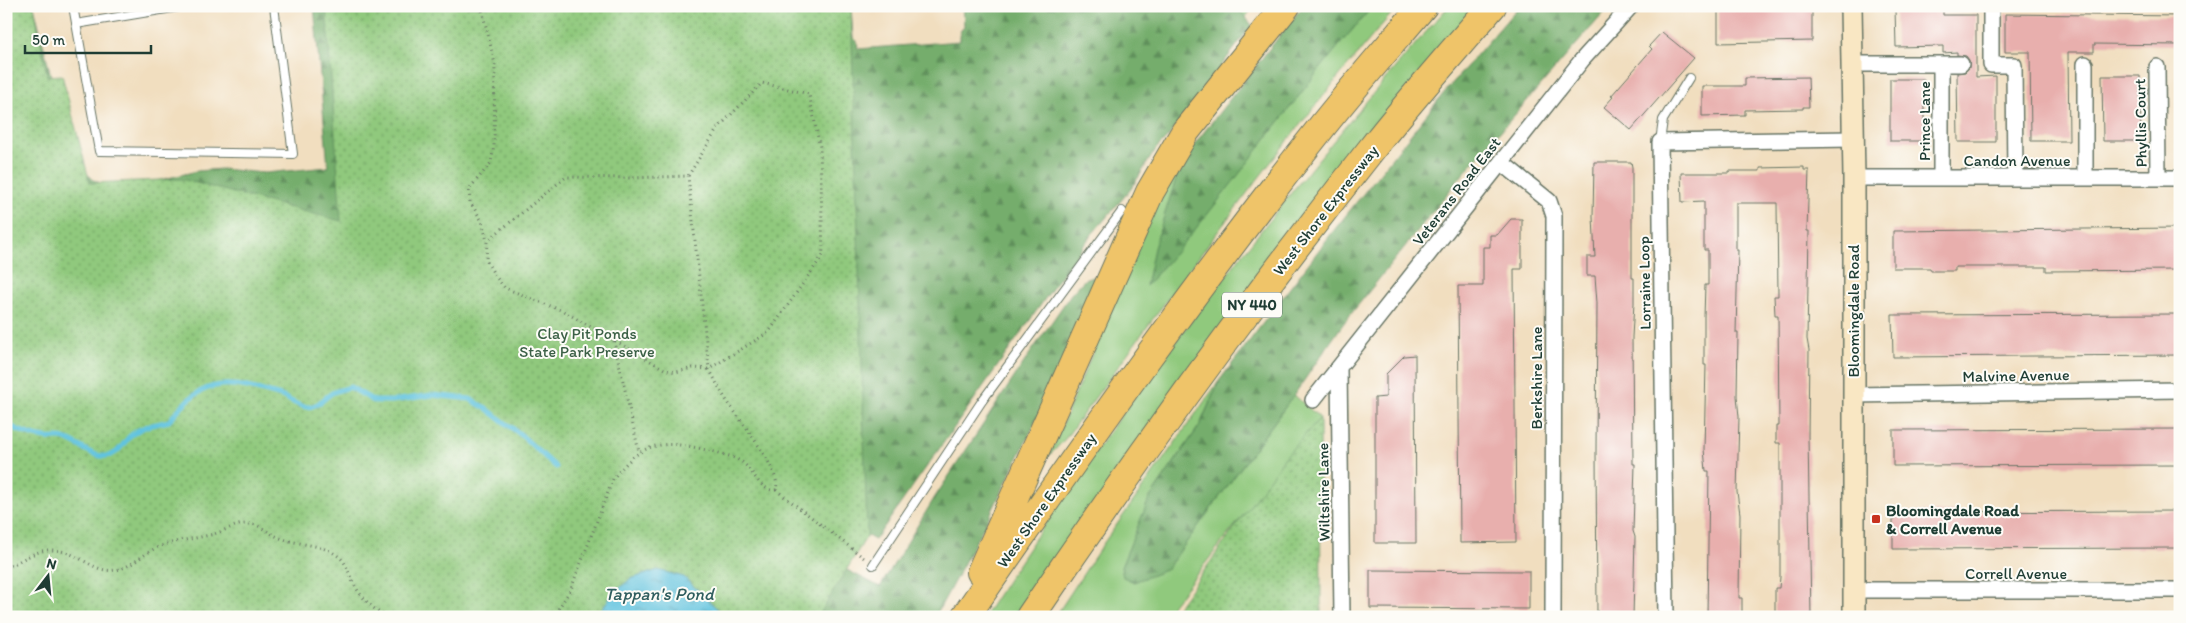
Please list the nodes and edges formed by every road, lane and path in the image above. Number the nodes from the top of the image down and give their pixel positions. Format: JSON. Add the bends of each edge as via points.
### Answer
{"nodes":[{"id":1,"x":72,"y":6,"type":"edge"},
{"id":2,"x":185,"y":6,"type":"edge"},
{"id":3,"x":274,"y":6,"type":"edge"},
{"id":4,"x":481,"y":6,"type":"edge"},
{"id":5,"x":1286,"y":6,"type":"edge"},
{"id":6,"x":1423,"y":6,"type":"edge"},
{"id":7,"x":1492,"y":6,"type":"edge"},
{"id":8,"x":1631,"y":6,"type":"edge"},
{"id":9,"x":1851,"y":6,"type":"edge"},
{"id":10,"x":1991,"y":6,"type":"edge"},
{"id":11,"x":76,"y":24,"type":"junction"},
{"id":12,"x":1852,"y":64,"type":"junction"},
{"id":13,"x":1941,"y":64,"type":"junction"},
{"id":14,"x":1961,"y":64,"type":"dead end"},
{"id":15,"x":2084,"y":64,"type":"dead end"},
{"id":16,"x":2157,"y":67,"type":"dead end"},
{"id":17,"x":1689,"y":78,"type":"dead end"},
{"id":18,"x":1853,"y":139,"type":"junction"},
{"id":19,"x":1660,"y":142,"type":"junction"},
{"id":20,"x":1501,"y":162,"type":"junction"},
{"id":21,"x":688,"y":176,"type":"junction"},
{"id":22,"x":1854,"y":178,"type":"junction"},
{"id":23,"x":1941,"y":178,"type":"junction"},
{"id":24,"x":2015,"y":178,"type":"junction"},
{"id":25,"x":2084,"y":178,"type":"junction"},
{"id":26,"x":2158,"y":178,"type":"junction"},
{"id":27,"x":2180,"y":178,"type":"edge"},
{"id":28,"x":1122,"y":211,"type":"dead end"},
{"id":29,"x":487,"y":241,"type":"junction"},
{"id":30,"x":614,"y":341,"type":"junction"},
{"id":31,"x":1339,"y":368,"type":"junction"},
{"id":32,"x":709,"y":369,"type":"junction"},
{"id":33,"x":2180,"y":390,"type":"edge"},
{"id":34,"x":1852,"y":395,"type":"junction"},
{"id":35,"x":1313,"y":400,"type":"dead end"},
{"id":36,"x":638,"y":452,"type":"junction"},
{"id":37,"x":776,"y":490,"type":"junction"},
{"id":38,"x":873,"y":565,"type":"joint"},
{"id":39,"x":6,"y":568,"type":"edge"},
{"id":40,"x":1853,"y":590,"type":"junction"},
{"id":41,"x":2180,"y":590,"type":"edge"},
{"id":42,"x":386,"y":617,"type":"edge"},
{"id":43,"x":554,"y":617,"type":"edge"},
{"id":44,"x":963,"y":617,"type":"edge"},
{"id":45,"x":1030,"y":617,"type":"edge"},
{"id":46,"x":1342,"y":617,"type":"edge"},
{"id":47,"x":1553,"y":617,"type":"edge"},
{"id":48,"x":1666,"y":617,"type":"edge"},
{"id":49,"x":1854,"y":617,"type":"edge"}],
"edges":[{"from":1,"to":11,"type":"lane"},
{"from":2,"to":11,"type":"lane"},
{"from":3,"to":11,"type":"lane","via":[[293,154],[99,151]]},
{"from":4,"to":29,"type":"path","via":[[495,64],[494,146],[491,163],[469,189],[470,202],[482,221]]},
{"from":5,"to":44,"type":"highway","via":[[1184,132],[1150,192]]},
{"from":6,"to":44,"type":"highway","name":"West Shore Expressway","number":"NY 440","via":[[1325,123],[1191,300]]},
{"from":7,"to":45,"type":"highway","name":"West Shore Expressway","number":"NY 440","via":[[1371,150],[1229,336],[1114,492]]},
{"from":8,"to":20,"type":"street","name":"Veterans Road East","via":[[1582,60]]},
{"from":9,"to":12,"type":"street","name":"Bloomingdale Road"},
{"from":10,"to":24,"type":"street","via":[[1991,65],[2014,64]]},
{"from":12,"to":13,"type":"street","name":"Prince Lane"},
{"from":12,"to":18,"type":"street","name":"Bloomingdale Road"},
{"from":13,"to":14,"type":"street","name":"Prince Lane"},
{"from":13,"to":23,"type":"street","name":"Prince Lane"},
{"from":15,"to":25,"type":"street"},
{"from":16,"to":26,"type":"street","name":"Phyllis Court"},
{"from":17,"to":19,"type":"lane","via":[[1663,120]]},
{"from":18,"to":19,"type":"street"},
{"from":18,"to":22,"type":"street","name":"Bloomingdale Road"},
{"from":19,"to":48,"type":"street","name":"Lorraine Loop"},
{"from":20,"to":31,"type":"street","name":"Veterans Road East"},
{"from":20,"to":47,"type":"street","name":"Berkshire Lane","via":[[1549,201],[1554,216]]},
{"from":21,"to":29,"type":"path","via":[[566,177]]},
{"from":21,"to":32,"type":"path"},
{"from":21,"to":32,"type":"path","via":[[718,128],[762,83],[809,94],[820,147],[822,255],[769,332]]},
{"from":22,"to":23,"type":"street","name":"Candon Avenue"},
{"from":22,"to":34,"type":"street","name":"Bloomingdale Road"},
{"from":23,"to":24,"type":"street","name":"Candon Avenue"},
{"from":24,"to":25,"type":"street","name":"Candon Avenue"},
{"from":25,"to":26,"type":"street","name":"Candon Avenue"},
{"from":26,"to":27,"type":"street","name":"Candon Avenue"},
{"from":28,"to":38,"type":"lane","via":[[982,401]]},
{"from":29,"to":30,"type":"path","via":[[486,260],[505,288],[563,312]]},
{"from":30,"to":32,"type":"path","via":[[666,370]]},
{"from":30,"to":36,"type":"path"},
{"from":31,"to":35,"type":"street","name":"Veterans Road East"},
{"from":31,"to":46,"type":"street","name":"Wiltshire Lane"},
{"from":32,"to":37,"type":"path","via":[[776,476]]},
{"from":33,"to":34,"type":"street","name":"Malvine Avenue"},
{"from":34,"to":40,"type":"street","name":"Bloomingdale Road"},
{"from":36,"to":37,"type":"path","via":[[667,443],[717,452],[742,462],[763,487]]},
{"from":36,"to":43,"type":"path","via":[[613,480],[571,589]]},
{"from":37,"to":38,"type":"path"},
{"from":39,"to":42,"type":"path","via":[[46,550],[60,550],[105,571],[117,570],[175,540],[246,524],[259,526],[274,536],[333,552],[346,561],[360,594]]},
{"from":40,"to":41,"type":"street","name":"Correll Avenue"},
{"from":40,"to":49,"type":"street","name":"Bloomingdale Road"}]}
